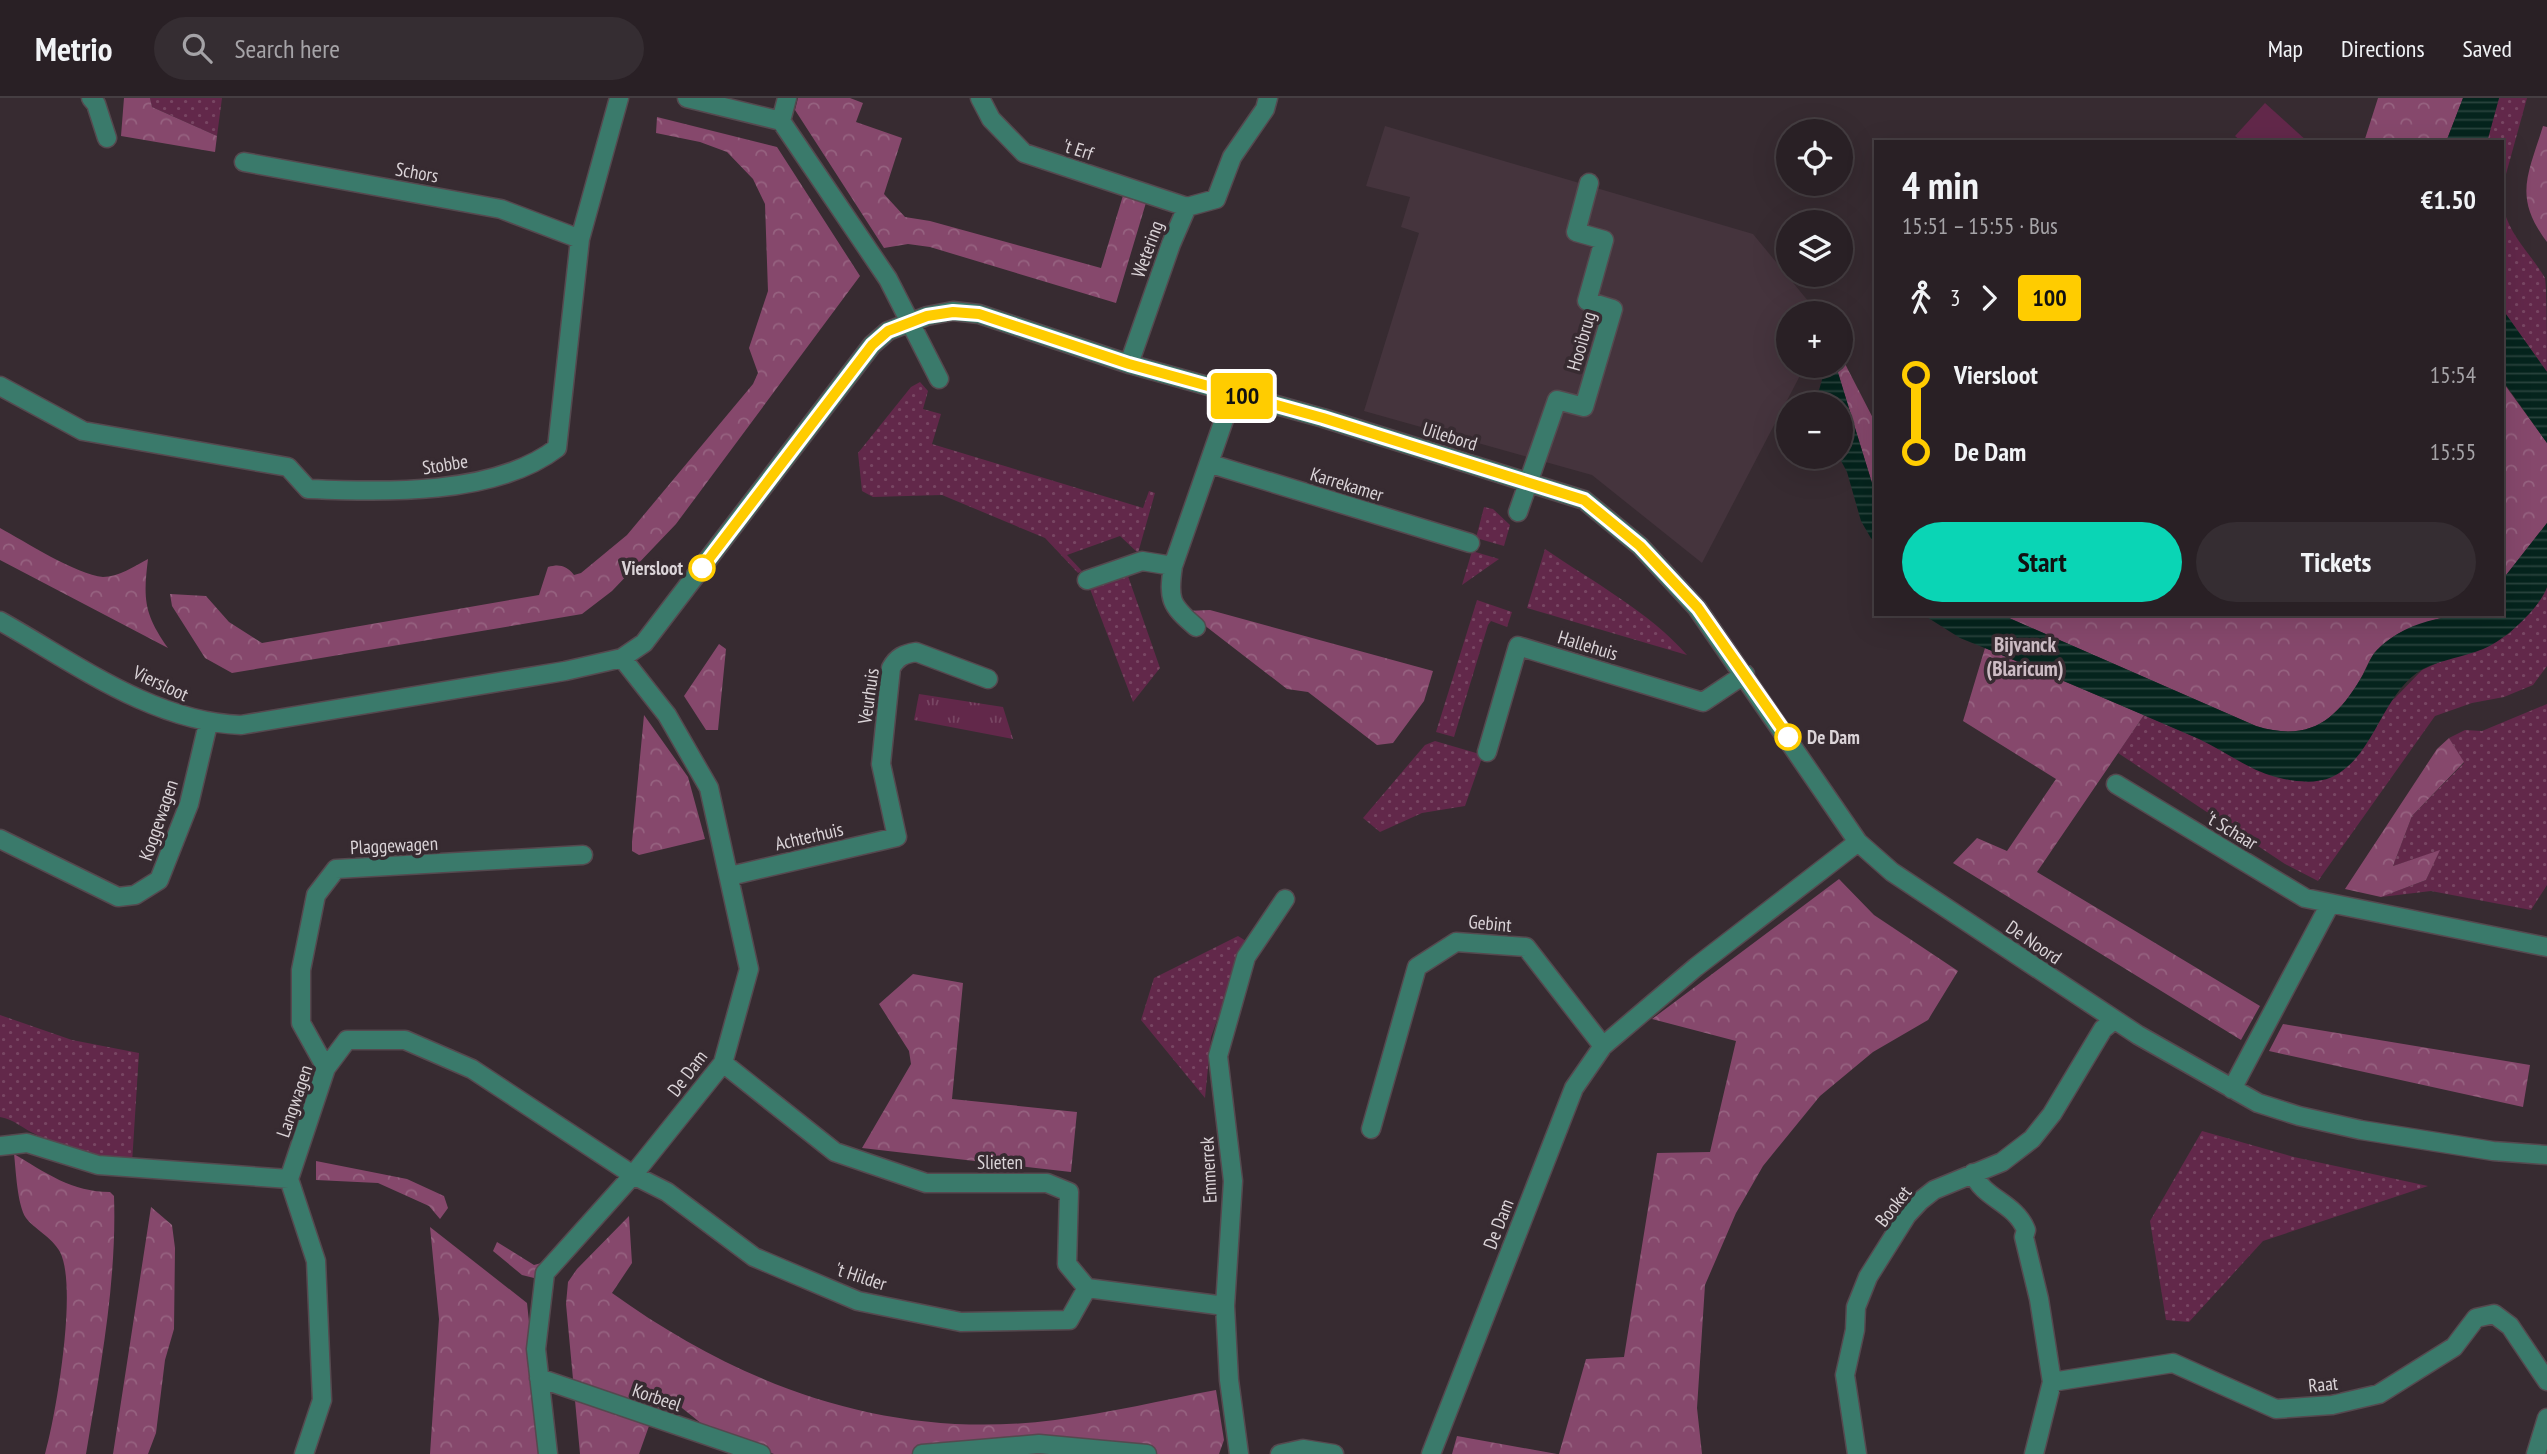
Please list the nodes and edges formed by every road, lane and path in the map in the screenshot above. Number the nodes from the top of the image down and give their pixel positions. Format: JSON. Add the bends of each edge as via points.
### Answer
{"nodes":[{"id":1,"x":91,"y":98,"type":"edge"},
{"id":2,"x":619,"y":98,"type":"edge"},
{"id":3,"x":687,"y":98,"type":"edge"},
{"id":4,"x":787,"y":98,"type":"edge"},
{"id":5,"x":981,"y":98,"type":"edge"},
{"id":6,"x":1268,"y":98,"type":"edge"},
{"id":7,"x":781,"y":121,"type":"junction"},
{"id":8,"x":107,"y":138,"type":"dead end"},
{"id":9,"x":244,"y":162,"type":"dead end"},
{"id":10,"x":1589,"y":183,"type":"dead end"},
{"id":11,"x":1187,"y":207,"type":"junction"},
{"id":12,"x":580,"y":239,"type":"junction"},
{"id":13,"x":912,"y":322,"type":"junction"},
{"id":14,"x":1129,"y":364,"type":"junction"},
{"id":15,"x":939,"y":379,"type":"dead end"},
{"id":16,"x":0,"y":386,"type":"edge"},
{"id":17,"x":1233,"y":394,"type":"junction"},
{"id":18,"x":1211,"y":464,"type":"junction"},
{"id":19,"x":1527,"y":482,"type":"junction"},
{"id":20,"x":1518,"y":512,"type":"dead end"},
{"id":21,"x":1470,"y":543,"type":"dead end"},
{"id":22,"x":1640,"y":546,"type":"joint"},
{"id":23,"x":1173,"y":566,"type":"junction"},
{"id":24,"x":1087,"y":580,"type":"dead end"},
{"id":25,"x":0,"y":621,"type":"edge"},
{"id":26,"x":1196,"y":626,"type":"dead end"},
{"id":27,"x":622,"y":658,"type":"junction"},
{"id":28,"x":1745,"y":674,"type":"junction"},
{"id":29,"x":988,"y":679,"type":"dead end"},
{"id":30,"x":208,"y":724,"type":"junction"},
{"id":31,"x":1487,"y":752,"type":"dead end"},
{"id":32,"x":2116,"y":784,"type":"dead end"},
{"id":33,"x":898,"y":837,"type":"joint"},
{"id":34,"x":0,"y":839,"type":"edge"},
{"id":35,"x":1858,"y":842,"type":"junction"},
{"id":36,"x":583,"y":855,"type":"dead end"},
{"id":37,"x":730,"y":876,"type":"junction"},
{"id":38,"x":1285,"y":899,"type":"dead end"},
{"id":39,"x":2330,"y":904,"type":"junction"},
{"id":40,"x":2547,"y":947,"type":"edge"},
{"id":41,"x":2114,"y":1020,"type":"junction"},
{"id":42,"x":1603,"y":1046,"type":"junction"},
{"id":43,"x":723,"y":1063,"type":"junction"},
{"id":44,"x":326,"y":1068,"type":"junction"},
{"id":45,"x":2232,"y":1089,"type":"junction"},
{"id":46,"x":1371,"y":1129,"type":"dead end"},
{"id":47,"x":0,"y":1146,"type":"edge"},
{"id":48,"x":2547,"y":1155,"type":"edge"},
{"id":49,"x":1973,"y":1174,"type":"junction"},
{"id":50,"x":633,"y":1175,"type":"junction"},
{"id":51,"x":289,"y":1179,"type":"junction"},
{"id":52,"x":1087,"y":1287,"type":"junction"},
{"id":53,"x":1225,"y":1306,"type":"junction"},
{"id":54,"x":539,"y":1378,"type":"junction"},
{"id":55,"x":2547,"y":1381,"type":"edge"},
{"id":56,"x":2052,"y":1382,"type":"junction"},
{"id":57,"x":2547,"y":1418,"type":"edge"},
{"id":58,"x":304,"y":1454,"type":"edge"},
{"id":59,"x":548,"y":1454,"type":"edge"},
{"id":60,"x":761,"y":1454,"type":"edge"},
{"id":61,"x":922,"y":1454,"type":"edge"},
{"id":62,"x":1147,"y":1454,"type":"edge"},
{"id":63,"x":1239,"y":1454,"type":"edge"},
{"id":64,"x":1280,"y":1454,"type":"edge"},
{"id":65,"x":1334,"y":1454,"type":"edge"},
{"id":66,"x":1430,"y":1454,"type":"edge"},
{"id":67,"x":1857,"y":1454,"type":"edge"},
{"id":68,"x":2034,"y":1454,"type":"edge"},
{"id":69,"x":2536,"y":1454,"type":"edge"}],
"edges":[{"from":1,"to":8,"type":"street"},
{"from":2,"to":12,"type":"street","name":"Stobbe"},
{"from":3,"to":7,"type":"street"},
{"from":4,"to":7,"type":"street"},
{"from":5,"to":11,"type":"street","name":"'t Erf","via":[[991,118],[1024,153]]},
{"from":6,"to":11,"type":"street","name":"Wetering","via":[[1265,110],[1232,157],[1216,199]]},
{"from":7,"to":13,"type":"street"},
{"from":9,"to":12,"type":"street","name":"Schors","via":[[501,209]]},
{"from":10,"to":19,"type":"street","name":"Hooibrug","via":[[1576,232],[1604,240],[1587,301],[1613,309],[1584,407],[1557,400]]},
{"from":11,"to":14,"type":"street","name":"Wetering"},
{"from":12,"to":16,"type":"street","name":"Stobbe","via":[[557,448],[538,463],[497,476],[400,492],[308,489],[288,467],[83,431]]},
{"from":13,"to":14,"type":"street","name":"Viersloot","via":[[953,312],[979,314]]},
{"from":13,"to":15,"type":"street"},
{"from":13,"to":27,"type":"street","name":"Viersloot","via":[[888,331],[872,345],[644,643]]},
{"from":14,"to":17,"type":"street","name":"Viersloot"},
{"from":17,"to":18,"type":"street"},
{"from":17,"to":19,"type":"street","name":"Uilebord"},
{"from":18,"to":21,"type":"street","name":"Karrekamer"},
{"from":18,"to":23,"type":"street"},
{"from":19,"to":20,"type":"street","name":"Hooibrug"},
{"from":19,"to":22,"type":"street","name":"Uilebord","via":[[1584,500]]},
{"from":22,"to":28,"type":"street","name":"De Noord","via":[[1698,608]]},
{"from":23,"to":24,"type":"street","via":[[1142,561]]},
{"from":23,"to":26,"type":"street","via":[[1170,598],[1178,612]]},
{"from":25,"to":30,"type":"street","name":"Viersloot","via":[[172,714]]},
{"from":27,"to":30,"type":"street","name":"Viersloot","via":[[241,725]]},
{"from":27,"to":37,"type":"street","name":"De Dam","via":[[667,715],[709,788]]},
{"from":28,"to":31,"type":"street","name":"Hallehuis","via":[[1703,702],[1518,646]]},
{"from":28,"to":35,"type":"street","name":"De Noord"},
{"from":29,"to":33,"type":"street","name":"Veurhuis","via":[[916,652],[903,654],[891,668],[881,764]]},
{"from":30,"to":34,"type":"street","name":"Koggewagen","via":[[189,804],[164,871],[149,889],[118,897]]},
{"from":32,"to":39,"type":"street","name":"'t Schaar","via":[[2305,898]]},
{"from":33,"to":37,"type":"street","name":"Achterhuis"},
{"from":35,"to":41,"type":"street","name":"De Noord","via":[[1892,872]]},
{"from":35,"to":42,"type":"street","name":"De Dam","via":[[1696,967]]},
{"from":36,"to":44,"type":"street","name":"Plaggewagen","via":[[336,869],[316,895],[301,970],[301,1023]]},
{"from":37,"to":43,"type":"street","name":"De Dam","via":[[749,969]]},
{"from":38,"to":53,"type":"street","name":"Emmerrek","via":[[1246,957],[1218,1056],[1233,1181]]},
{"from":39,"to":40,"type":"street","name":"'t Schaar"},
{"from":39,"to":45,"type":"street"},
{"from":41,"to":45,"type":"street","name":"De Noord"},
{"from":41,"to":49,"type":"street","name":"Booket","via":[[2032,1139],[2002,1162]]},
{"from":42,"to":46,"type":"street","name":"Gebint","via":[[1526,947],[1456,942],[1417,967]]},
{"from":42,"to":66,"type":"street","name":"De Dam","via":[[1574,1088]]},
{"from":43,"to":50,"type":"street","name":"De Dam"},
{"from":43,"to":52,"type":"street","name":"Slieten","via":[[835,1152],[926,1182],[1047,1182],[1069,1192],[1066,1264]]},
{"from":44,"to":50,"type":"street","name":"Langwagen","via":[[347,1040],[405,1040],[472,1069]]},
{"from":44,"to":51,"type":"street","name":"Langwagen"},
{"from":45,"to":48,"type":"street","name":"De Noord","via":[[2277,1110],[2330,1124],[2493,1151]]},
{"from":47,"to":51,"type":"street","via":[[27,1143],[97,1165]]},
{"from":49,"to":56,"type":"street","via":[[1978,1185],[2014,1210],[2026,1230]]},
{"from":49,"to":67,"type":"street","name":"Booket","via":[[1920,1200],[1866,1282],[1856,1307],[1845,1376]]},
{"from":50,"to":52,"type":"street","name":"'t Hilder","via":[[667,1192],[754,1257],[858,1301],[961,1322],[1069,1320]]},
{"from":50,"to":54,"type":"street","name":"De Dam","via":[[545,1273],[536,1349]]},
{"from":51,"to":58,"type":"street","via":[[316,1261],[322,1400]]},
{"from":52,"to":53,"type":"street"},
{"from":53,"to":63,"type":"street","name":"Emmerrek"},
{"from":54,"to":59,"type":"street","name":"De Dam"},
{"from":54,"to":60,"type":"street","name":"Korbeel"},
{"from":55,"to":56,"type":"street","name":"Raat","via":[[2510,1326],[2494,1314],[2476,1318],[2454,1347],[2379,1394],[2332,1405],[2276,1409],[2173,1363]]},
{"from":56,"to":68,"type":"street"},
{"from":57,"to":69,"type":"street"},
{"from":61,"to":62,"type":"street","via":[[1039,1444]]},
{"from":64,"to":65,"type":"street","via":[[1303,1449]]}]}
